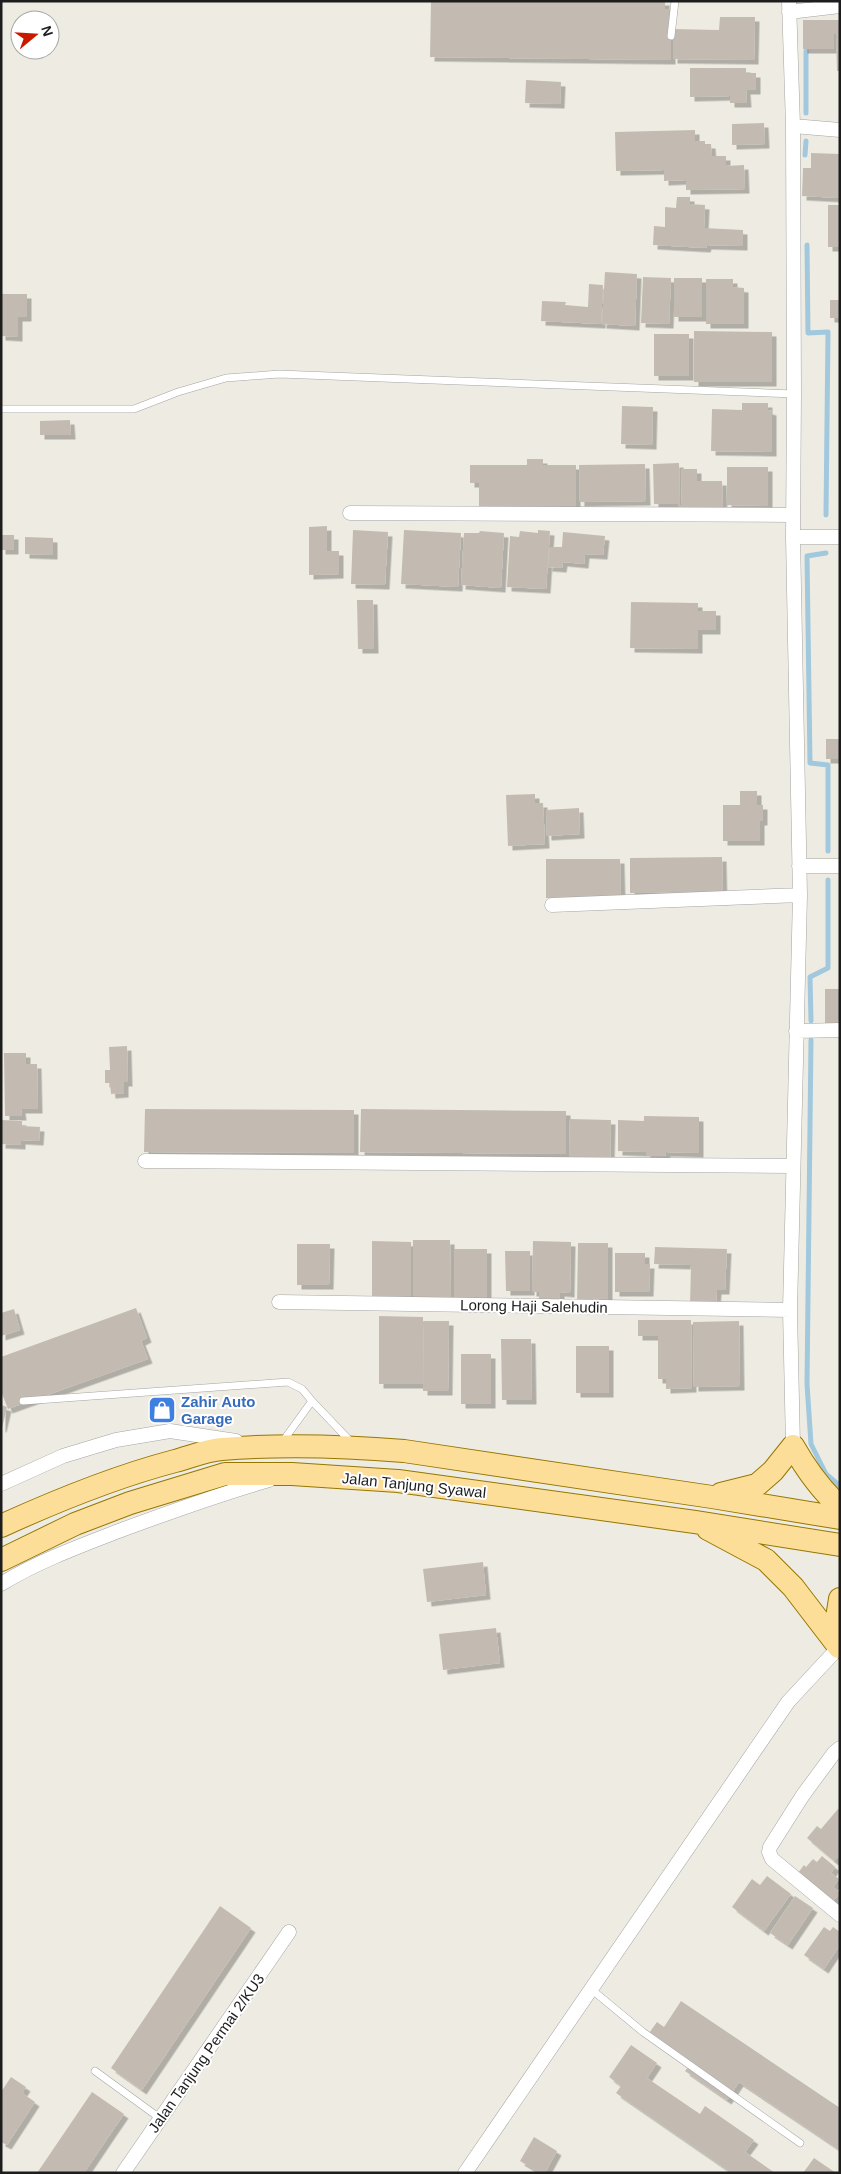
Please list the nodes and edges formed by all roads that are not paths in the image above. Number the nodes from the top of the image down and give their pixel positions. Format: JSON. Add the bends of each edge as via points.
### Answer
{"nodes":[{"id":1,"x":675,"y":1,"type":"edge"},
{"id":2,"x":789,"y":6,"type":"edge"},
{"id":3,"x":840,"y":6,"type":"edge"},
{"id":4,"x":671,"y":36,"type":"dead end"},
{"id":5,"x":793,"y":126,"type":"junction"},
{"id":6,"x":840,"y":130,"type":"edge"},
{"id":7,"x":794,"y":394,"type":"junction"},
{"id":8,"x":1,"y":409,"type":"edge"},
{"id":9,"x":350,"y":513,"type":"dead end"},
{"id":10,"x":793,"y":515,"type":"junction"},
{"id":11,"x":792,"y":537,"type":"junction"},
{"id":12,"x":840,"y":537,"type":"edge"},
{"id":13,"x":800,"y":866,"type":"junction"},
{"id":14,"x":840,"y":866,"type":"edge"},
{"id":15,"x":800,"y":895,"type":"junction"},
{"id":16,"x":552,"y":905,"type":"dead end"},
{"id":17,"x":840,"y":1030,"type":"edge"},
{"id":18,"x":796,"y":1031,"type":"junction"},
{"id":19,"x":145,"y":1161,"type":"dead end"},
{"id":20,"x":793,"y":1166,"type":"junction"},
{"id":21,"x":278,"y":1302,"type":"dead end"},
{"id":22,"x":790,"y":1310,"type":"junction"},
{"id":23,"x":23,"y":1401,"type":"dead end"},
{"id":24,"x":312,"y":1401,"type":"junction"},
{"id":25,"x":793,"y":1446,"type":"junction"},
{"id":26,"x":356,"y":1447,"type":"junction"},
{"id":27,"x":278,"y":1448,"type":"junction"},
{"id":28,"x":292,"y":1474,"type":"junction"},
{"id":29,"x":1,"y":1484,"type":"edge"},
{"id":30,"x":712,"y":1497,"type":"junction"},
{"id":31,"x":840,"y":1507,"type":"edge"},
{"id":32,"x":840,"y":1518,"type":"edge"},
{"id":33,"x":695,"y":1522,"type":"junction"},
{"id":34,"x":1,"y":1526,"type":"edge"},
{"id":35,"x":840,"y":1545,"type":"edge"},
{"id":36,"x":1,"y":1560,"type":"edge"},
{"id":37,"x":1,"y":1584,"type":"edge"},
{"id":38,"x":840,"y":1599,"type":"edge"},
{"id":39,"x":839,"y":1648,"type":"edge"},
{"id":40,"x":840,"y":1748,"type":"edge"},
{"id":41,"x":840,"y":1915,"type":"edge"},
{"id":42,"x":289,"y":1932,"type":"dead end"},
{"id":43,"x":590,"y":1989,"type":"junction"},
{"id":44,"x":95,"y":2071,"type":"dead end"},
{"id":45,"x":161,"y":2118,"type":"junction"},
{"id":46,"x":800,"y":2142,"type":"dead end"},
{"id":47,"x":123,"y":2173,"type":"edge"},
{"id":48,"x":464,"y":2173,"type":"edge"}],
"edges":[{"from":1,"to":4,"type":"lane"},
{"from":2,"to":3,"type":"street"},
{"from":2,"to":5,"type":"street"},
{"from":5,"to":6,"type":"street"},
{"from":5,"to":7,"type":"street"},
{"from":7,"to":8,"type":"lane","via":[[279,374],[226,378],[134,409]]},
{"from":7,"to":10,"type":"street"},
{"from":9,"to":10,"type":"street"},
{"from":10,"to":11,"type":"street"},
{"from":11,"to":12,"type":"street"},
{"from":11,"to":13,"type":"street"},
{"from":13,"to":14,"type":"street"},
{"from":13,"to":15,"type":"street"},
{"from":15,"to":16,"type":"street"},
{"from":15,"to":18,"type":"street"},
{"from":17,"to":18,"type":"street"},
{"from":18,"to":20,"type":"street"},
{"from":19,"to":20,"type":"street"},
{"from":20,"to":22,"type":"street"},
{"from":21,"to":22,"type":"street","name":"Lorong Haji Salehudin"},
{"from":22,"to":25,"type":"street"},
{"from":23,"to":24,"type":"lane","via":[[288,1382],[302,1389]]},
{"from":24,"to":26,"type":"lane"},
{"from":24,"to":27,"type":"lane"},
{"from":25,"to":30,"type":"main road","via":[[757,1485]]},
{"from":25,"to":31,"type":"main road","via":[[824,1493]]},
{"from":26,"to":27,"type":"main road","name":"Jalan Tanjung Syawal"},
{"from":26,"to":30,"type":"main road","name":"Jalan Tanjung Syawal","via":[[404,1451]]},
{"from":27,"to":29,"type":"street","via":[[170,1431],[116,1440],[62,1456]]},
{"from":27,"to":34,"type":"main road","name":"Jalan Tanjung Syawal","via":[[220,1449],[160,1465],[63,1498]]},
{"from":28,"to":33,"type":"main road","name":"Jalan Tanjung Syawal","via":[[398,1481]]},
{"from":28,"to":36,"type":"main road","name":"Jalan Tanjung Syawal","via":[[225,1474],[130,1502]]},
{"from":28,"to":37,"type":"street","via":[[170,1512],[26,1569]]},
{"from":30,"to":32,"type":"main road","name":"Jalan Tanjung Syawal"},
{"from":33,"to":35,"type":"main road","name":"Jalan Tanjung Syawal"},
{"from":33,"to":39,"type":"main road","via":[[766,1560],[792,1587]]},
{"from":38,"to":39,"type":"main road","via":[[836,1624]]},
{"from":39,"to":43,"type":"street","via":[[788,1702]]},
{"from":40,"to":41,"type":"street","via":[[803,1795],[769,1852],[772,1859]]},
{"from":42,"to":45,"type":"street","name":"Jalan Tanjung Permai 2/KU3"},
{"from":43,"to":46,"type":"lane","via":[[643,2032]]},
{"from":43,"to":48,"type":"street"},
{"from":44,"to":45,"type":"lane"},
{"from":45,"to":47,"type":"street","name":"Jalan Tanjung Permai 2/KU3"}]}
